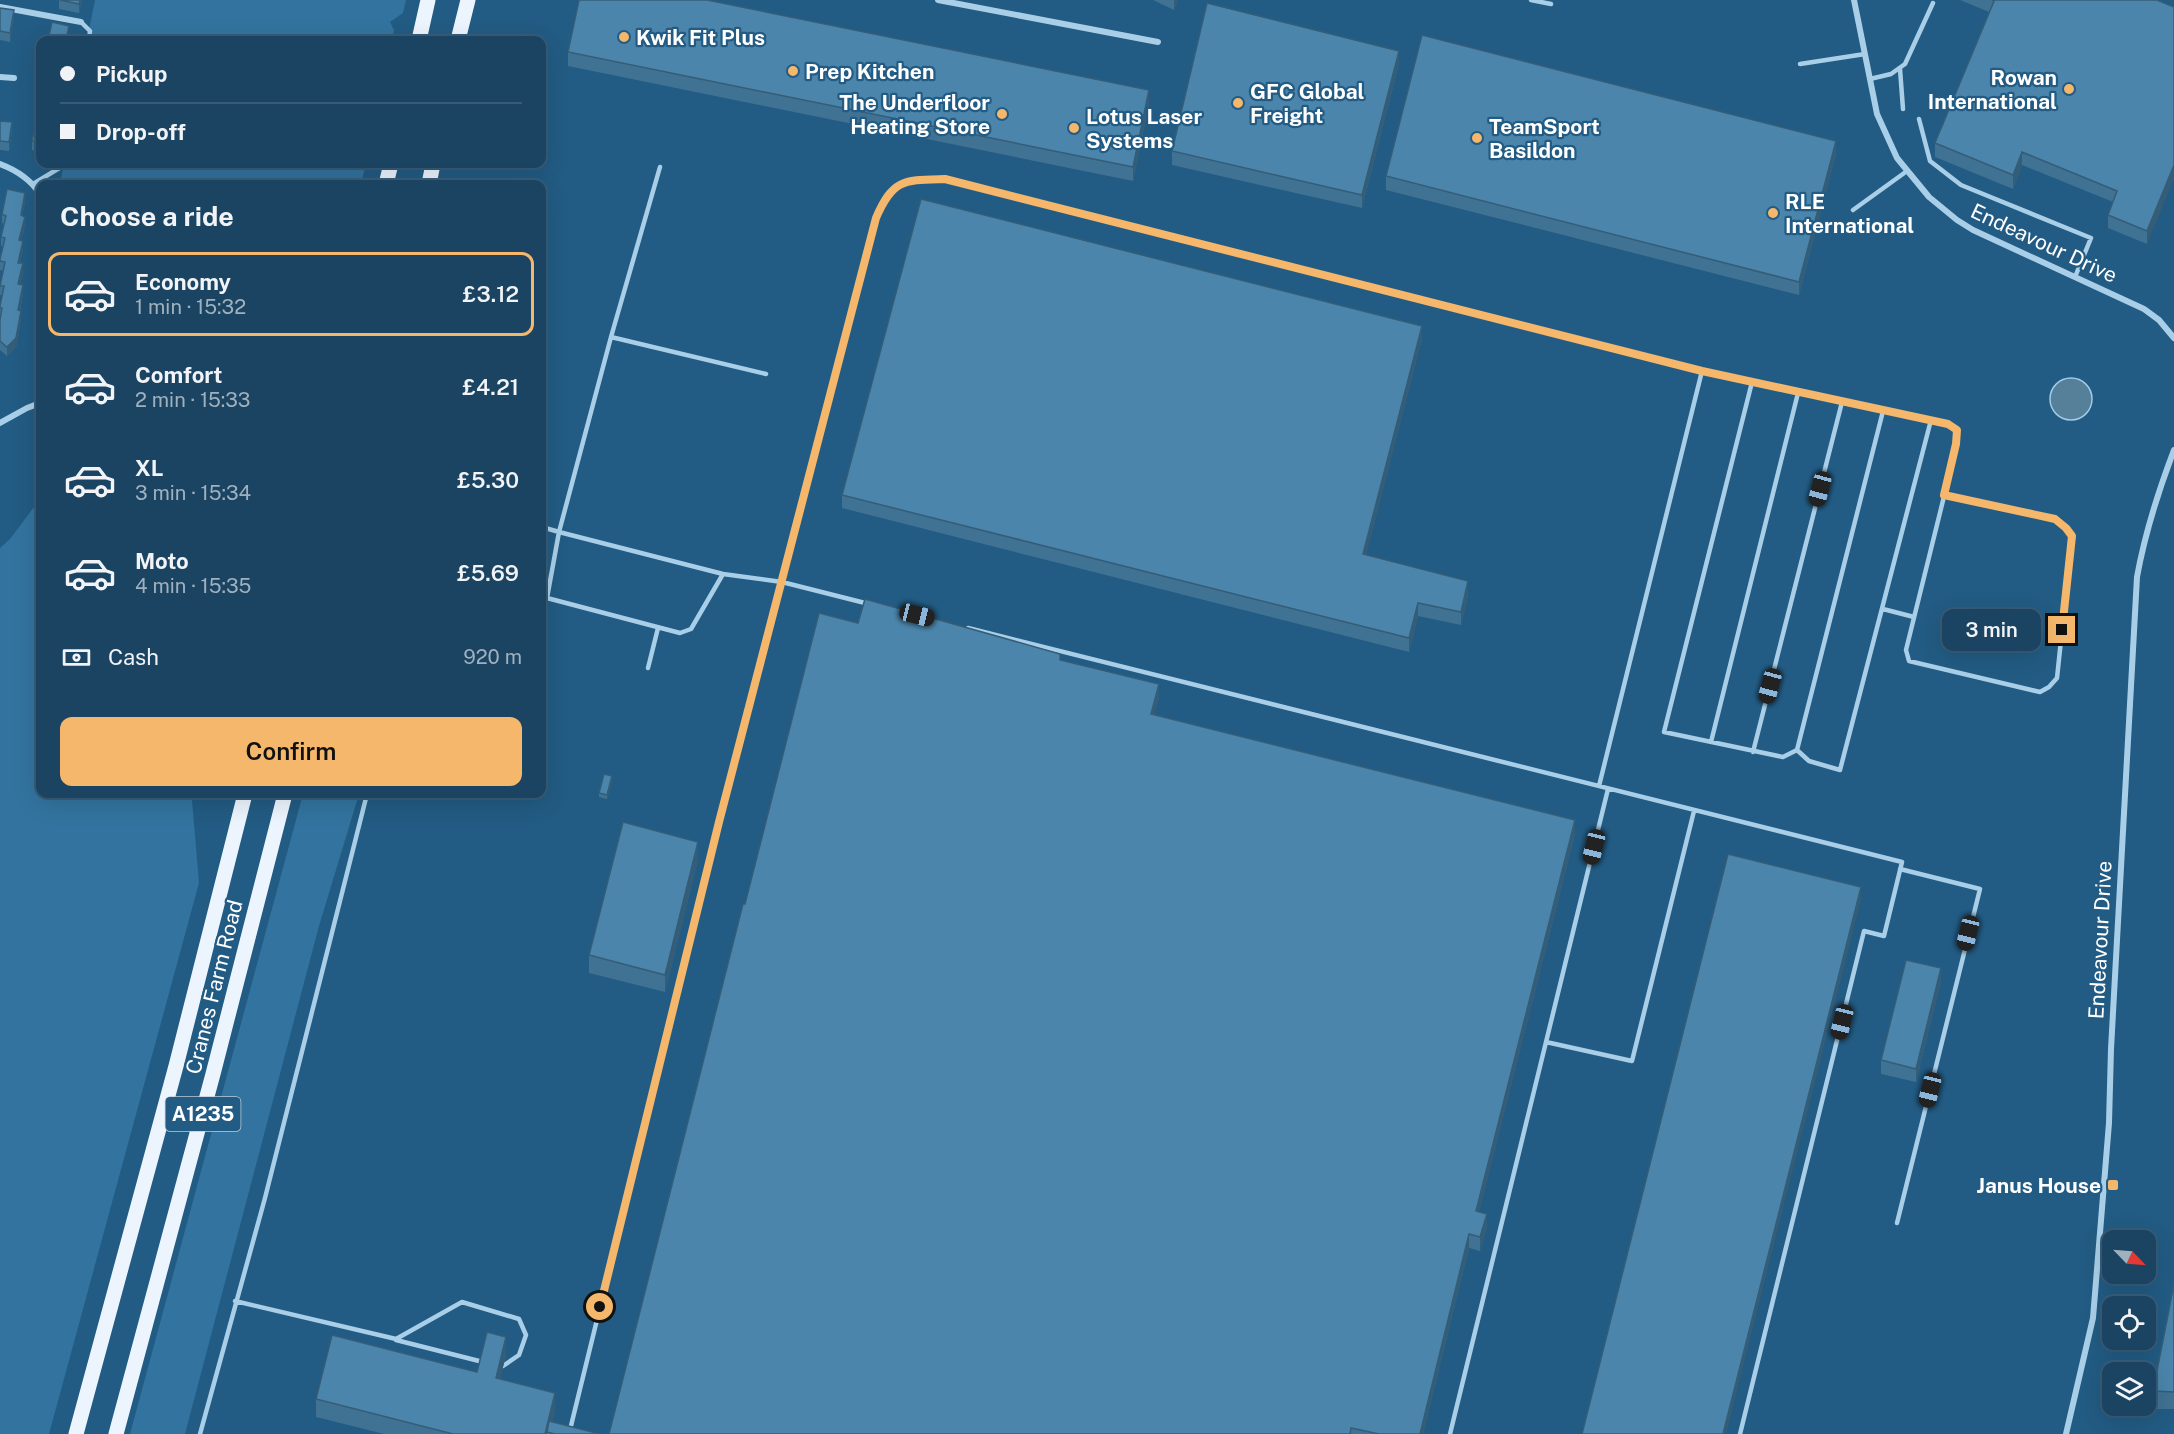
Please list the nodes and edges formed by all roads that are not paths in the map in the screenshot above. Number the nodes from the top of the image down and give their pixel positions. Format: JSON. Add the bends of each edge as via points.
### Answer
{"nodes":[{"id":1,"x":428,"y":0,"type":"edge"},
{"id":2,"x":468,"y":0,"type":"edge"},
{"id":3,"x":938,"y":0,"type":"edge"},
{"id":4,"x":1531,"y":0,"type":"edge"},
{"id":5,"x":1854,"y":0,"type":"edge"},
{"id":6,"x":1933,"y":3,"type":"dead end"},
{"id":7,"x":1551,"y":4,"type":"dead end"},
{"id":8,"x":0,"y":7,"type":"edge"},
{"id":9,"x":81,"y":21,"type":"joint"},
{"id":10,"x":90,"y":36,"type":"edge"},
{"id":11,"x":420,"y":36,"type":"edge"},
{"id":12,"x":459,"y":36,"type":"edge"},
{"id":13,"x":1158,"y":42,"type":"dead end"},
{"id":14,"x":1865,"y":54,"type":"junction"},
{"id":15,"x":1800,"y":64,"type":"dead end"},
{"id":16,"x":1900,"y":69,"type":"junction"},
{"id":17,"x":0,"y":76,"type":"edge"},
{"id":18,"x":14,"y":78,"type":"dead end"},
{"id":19,"x":1870,"y":79,"type":"junction"},
{"id":20,"x":1903,"y":109,"type":"dead end"},
{"id":21,"x":1919,"y":119,"type":"dead end"},
{"id":22,"x":0,"y":164,"type":"edge"},
{"id":23,"x":660,"y":167,"type":"dead end"},
{"id":24,"x":59,"y":168,"type":"edge"},
{"id":25,"x":1907,"y":171,"type":"junction"},
{"id":26,"x":40,"y":180,"type":"edge"},
{"id":27,"x":36,"y":182,"type":"edge"},
{"id":28,"x":33,"y":184,"type":"junction"},
{"id":29,"x":36,"y":188,"type":"edge"},
{"id":30,"x":1853,"y":210,"type":"dead end"},
{"id":31,"x":2075,"y":277,"type":"junction"},
{"id":32,"x":611,"y":337,"type":"junction"},
{"id":33,"x":2174,"y":338,"type":"edge"},
{"id":34,"x":1702,"y":371,"type":"junction"},
{"id":35,"x":766,"y":374,"type":"dead end"},
{"id":36,"x":1752,"y":382,"type":"junction"},
{"id":37,"x":1798,"y":393,"type":"junction"},
{"id":38,"x":1842,"y":402,"type":"junction"},
{"id":39,"x":36,"y":405,"type":"edge"},
{"id":40,"x":1883,"y":411,"type":"junction"},
{"id":41,"x":1931,"y":420,"type":"junction"},
{"id":42,"x":0,"y":423,"type":"edge"},
{"id":43,"x":2174,"y":450,"type":"edge"},
{"id":44,"x":1944,"y":495,"type":"junction"},
{"id":45,"x":546,"y":528,"type":"edge"},
{"id":46,"x":559,"y":532,"type":"junction"},
{"id":47,"x":723,"y":574,"type":"junction"},
{"id":48,"x":782,"y":582,"type":"junction"},
{"id":49,"x":548,"y":598,"type":"joint"},
{"id":50,"x":875,"y":605,"type":"edge"},
{"id":51,"x":1883,"y":609,"type":"junction"},
{"id":52,"x":1914,"y":617,"type":"junction"},
{"id":53,"x":658,"y":628,"type":"junction"},
{"id":54,"x":967,"y":628,"type":"edge"},
{"id":55,"x":648,"y":668,"type":"dead end"},
{"id":56,"x":1711,"y":742,"type":"junction"},
{"id":57,"x":1797,"y":750,"type":"junction"},
{"id":58,"x":1753,"y":752,"type":"junction"},
{"id":59,"x":1599,"y":786,"type":"junction"},
{"id":60,"x":1608,"y":789,"type":"junction"},
{"id":61,"x":244,"y":798,"type":"edge"},
{"id":62,"x":284,"y":798,"type":"edge"},
{"id":63,"x":366,"y":798,"type":"edge"},
{"id":64,"x":1694,"y":811,"type":"junction"},
{"id":65,"x":1900,"y":869,"type":"junction"},
{"id":66,"x":1546,"y":1042,"type":"junction"},
{"id":67,"x":1897,"y":1223,"type":"dead end"},
{"id":68,"x":235,"y":1301,"type":"junction"},
{"id":69,"x":396,"y":1340,"type":"junction"},
{"id":70,"x":483,"y":1362,"type":"edge"},
{"id":71,"x":503,"y":1366,"type":"edge"},
{"id":72,"x":76,"y":1434,"type":"edge"},
{"id":73,"x":116,"y":1434,"type":"edge"},
{"id":74,"x":202,"y":1434,"type":"edge"},
{"id":75,"x":569,"y":1434,"type":"edge"},
{"id":76,"x":1450,"y":1434,"type":"edge"},
{"id":77,"x":1740,"y":1434,"type":"edge"},
{"id":78,"x":2066,"y":1434,"type":"edge"}],
"edges":[{"from":1,"to":11,"type":"main road"},
{"from":2,"to":12,"type":"main road"},
{"from":3,"to":13,"type":"street"},
{"from":4,"to":7,"type":"lane"},
{"from":5,"to":14,"type":"street","name":"Endeavour Drive"},
{"from":6,"to":16,"type":"lane"},
{"from":8,"to":9,"type":"street"},
{"from":9,"to":10,"type":"lane"},
{"from":14,"to":15,"type":"lane"},
{"from":14,"to":19,"type":"street","name":"Endeavour Drive"},
{"from":16,"to":19,"type":"lane"},
{"from":16,"to":20,"type":"lane"},
{"from":17,"to":18,"type":"street"},
{"from":19,"to":25,"type":"street","name":"Endeavour Drive","via":[[1877,114]]},
{"from":21,"to":31,"type":"lane","via":[[1930,161],[1961,185],[2091,238]]},
{"from":22,"to":28,"type":"street"},
{"from":23,"to":32,"type":"lane"},
{"from":24,"to":26,"type":"lane"},
{"from":25,"to":30,"type":"lane"},
{"from":25,"to":31,"type":"street","name":"Endeavour Drive","via":[[1929,197],[1957,220]]},
{"from":27,"to":28,"type":"lane"},
{"from":28,"to":29,"type":"street"},
{"from":31,"to":33,"type":"street","name":"Endeavour Drive","via":[[2144,309]]},
{"from":32,"to":35,"type":"lane"},
{"from":32,"to":46,"type":"lane"},
{"from":34,"to":36,"type":"lane"},
{"from":34,"to":48,"type":"lane","via":[[945,179],[912,179],[891,189],[876,218]]},
{"from":34,"to":59,"type":"lane"},
{"from":36,"to":37,"type":"lane"},
{"from":36,"to":56,"type":"lane","via":[[1664,732]]},
{"from":37,"to":38,"type":"lane"},
{"from":37,"to":56,"type":"lane"},
{"from":38,"to":40,"type":"lane"},
{"from":38,"to":58,"type":"lane"},
{"from":39,"to":42,"type":"street"},
{"from":40,"to":41,"type":"lane"},
{"from":40,"to":57,"type":"lane"},
{"from":41,"to":44,"type":"lane","via":[[1957,430]]},
{"from":41,"to":51,"type":"lane"},
{"from":43,"to":78,"type":"street","name":"Endeavour Drive","via":[[2150,517],[2137,577],[2100,1252],[2093,1318]]},
{"from":44,"to":52,"type":"lane"},
{"from":44,"to":52,"type":"lane","via":[[2055,519],[2072,536],[2057,678],[2040,692],[1909,661],[1906,650]]},
{"from":45,"to":46,"type":"lane"},
{"from":46,"to":47,"type":"lane"},
{"from":46,"to":49,"type":"lane"},
{"from":47,"to":48,"type":"lane"},
{"from":47,"to":53,"type":"lane","via":[[691,629],[680,633]]},
{"from":48,"to":50,"type":"lane"},
{"from":48,"to":75,"type":"lane"},
{"from":49,"to":53,"type":"lane"},
{"from":51,"to":52,"type":"lane"},
{"from":51,"to":57,"type":"lane","via":[[1840,770],[1809,761]]},
{"from":53,"to":55,"type":"lane"},
{"from":54,"to":59,"type":"lane"},
{"from":56,"to":58,"type":"lane"},
{"from":57,"to":58,"type":"lane","via":[[1783,757]]},
{"from":59,"to":60,"type":"lane"},
{"from":60,"to":64,"type":"lane"},
{"from":60,"to":66,"type":"lane"},
{"from":61,"to":72,"type":"main road","name":"Cranes Farm Road","number":"A1235"},
{"from":62,"to":73,"type":"main road","name":"Cranes Farm Road","number":"A1235"},
{"from":63,"to":68,"type":"lane","via":[[265,1198]]},
{"from":64,"to":65,"type":"lane","via":[[1902,862]]},
{"from":64,"to":66,"type":"lane","via":[[1632,1061]]},
{"from":65,"to":67,"type":"lane","via":[[1980,889]]},
{"from":65,"to":77,"type":"lane","via":[[1884,936],[1864,931]]},
{"from":66,"to":76,"type":"lane"},
{"from":68,"to":69,"type":"lane"},
{"from":68,"to":74,"type":"lane"},
{"from":69,"to":70,"type":"lane"},
{"from":69,"to":71,"type":"lane","via":[[462,1302],[519,1319],[526,1335],[519,1355]]}]}
